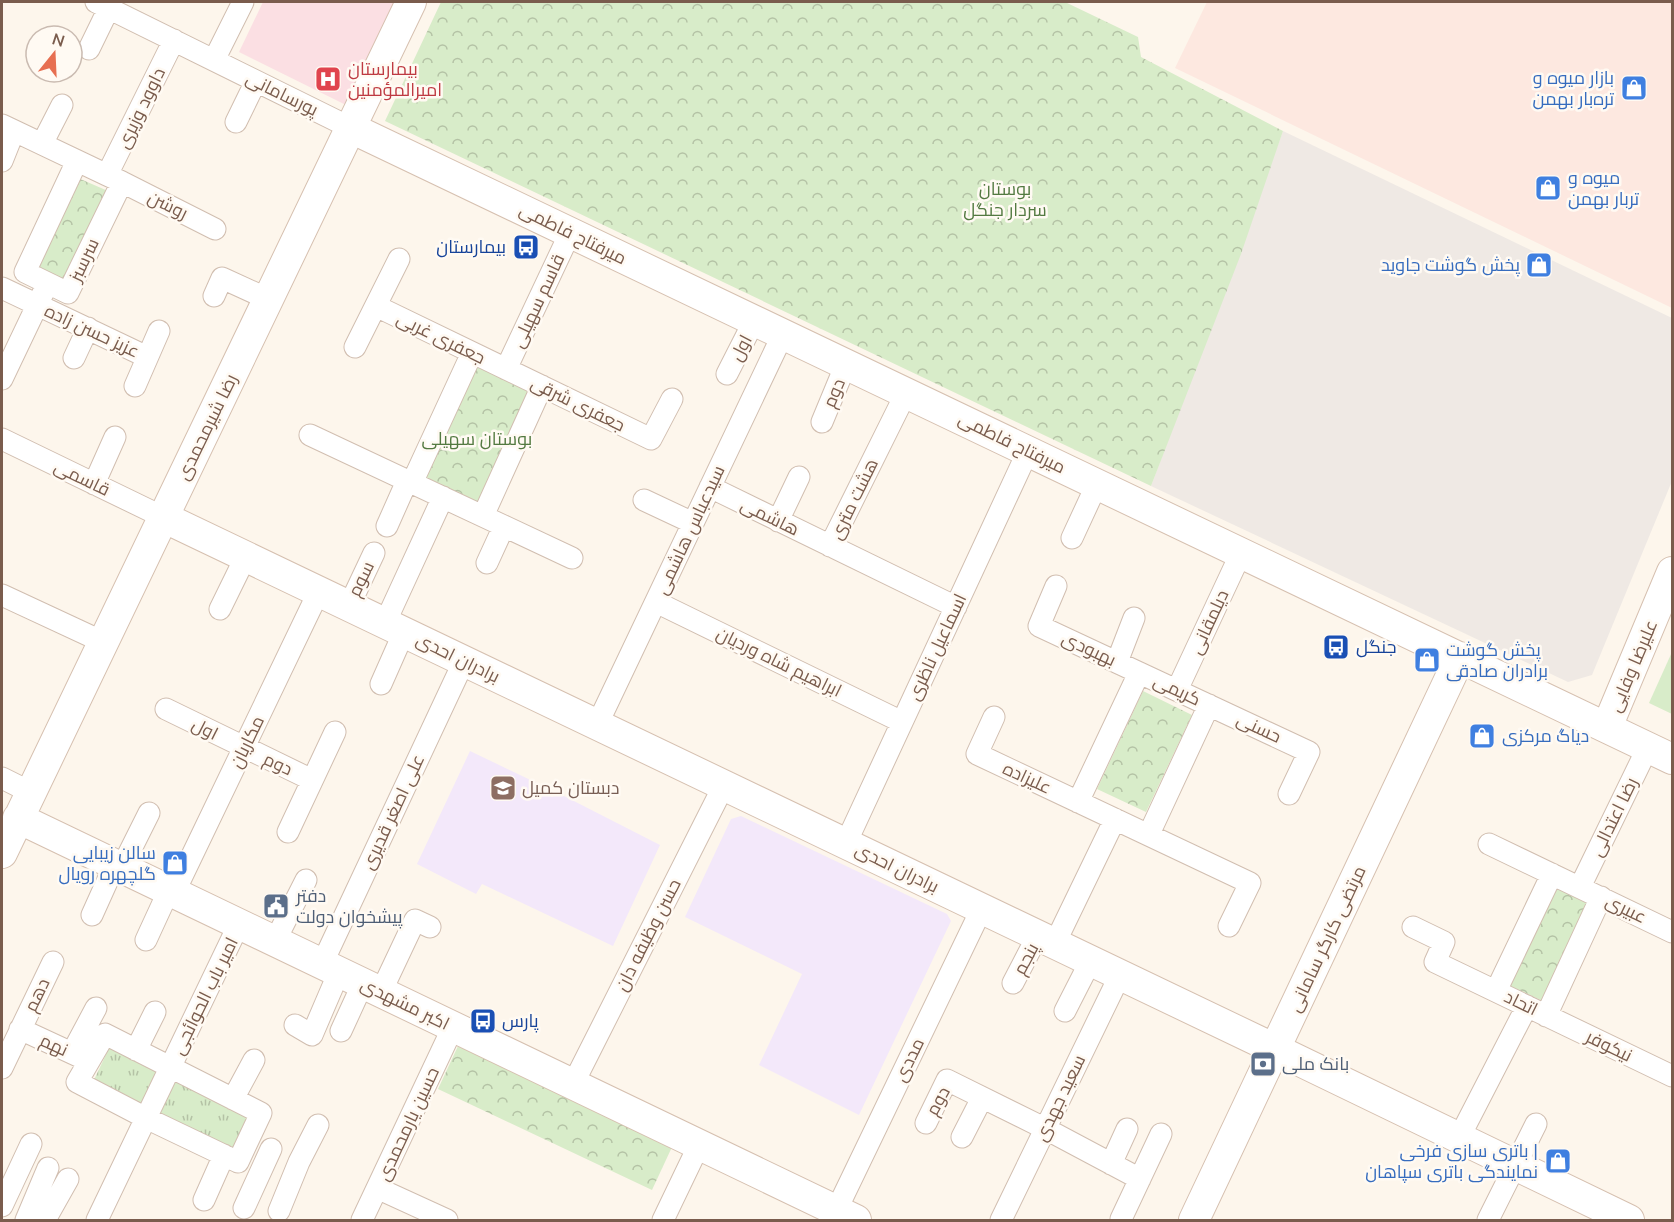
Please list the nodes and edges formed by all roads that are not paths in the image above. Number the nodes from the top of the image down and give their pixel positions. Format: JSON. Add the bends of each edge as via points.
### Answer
{"nodes":[{"id":1,"x":243,"y":2,"type":"edge"},
{"id":2,"x":411,"y":2,"type":"edge"},
{"id":3,"x":102,"y":5,"type":"edge"},
{"id":4,"x":174,"y":40,"type":"junction"},
{"id":5,"x":88,"y":49,"type":"dead end"},
{"id":6,"x":214,"y":60,"type":"junction"},
{"id":7,"x":256,"y":81,"type":"junction"},
{"id":8,"x":62,"y":105,"type":"dead end"},
{"id":9,"x":236,"y":122,"type":"dead end"},
{"id":10,"x":8,"y":128,"type":"edge"},
{"id":11,"x":351,"y":128,"type":"junction"},
{"id":12,"x":42,"y":144,"type":"junction"},
{"id":13,"x":2,"y":161,"type":"edge"},
{"id":14,"x":77,"y":161,"type":"junction"},
{"id":15,"x":114,"y":179,"type":"junction"},
{"id":16,"x":215,"y":229,"type":"dead end"},
{"id":17,"x":570,"y":233,"type":"junction"},
{"id":18,"x":399,"y":259,"type":"dead end"},
{"id":19,"x":48,"y":284,"type":"junction"},
{"id":20,"x":2,"y":288,"type":"edge"},
{"id":21,"x":214,"y":296,"type":"dead end"},
{"id":22,"x":268,"y":299,"type":"junction"},
{"id":23,"x":38,"y":305,"type":"junction"},
{"id":24,"x":376,"y":306,"type":"junction"},
{"id":25,"x":754,"y":321,"type":"junction"},
{"id":26,"x":88,"y":328,"type":"junction"},
{"id":27,"x":159,"y":331,"type":"dead end"},
{"id":28,"x":783,"y":334,"type":"junction"},
{"id":29,"x":355,"y":347,"type":"dead end"},
{"id":30,"x":472,"y":353,"type":"junction"},
{"id":31,"x":147,"y":357,"type":"junction"},
{"id":32,"x":74,"y":358,"type":"dead end"},
{"id":33,"x":846,"y":364,"type":"junction"},
{"id":34,"x":506,"y":369,"type":"junction"},
{"id":35,"x":727,"y":374,"type":"dead end"},
{"id":36,"x":2,"y":379,"type":"edge"},
{"id":37,"x":135,"y":386,"type":"dead end"},
{"id":38,"x":542,"y":387,"type":"junction"},
{"id":39,"x":906,"y":393,"type":"junction"},
{"id":40,"x":672,"y":399,"type":"dead end"},
{"id":41,"x":822,"y":422,"type":"dead end"},
{"id":42,"x":310,"y":435,"type":"dead end"},
{"id":43,"x":115,"y":437,"type":"dead end"},
{"id":44,"x":2,"y":439,"type":"edge"},
{"id":45,"x":1028,"y":451,"type":"junction"},
{"id":46,"x":799,"y":477,"type":"dead end"},
{"id":47,"x":410,"y":482,"type":"junction"},
{"id":48,"x":94,"y":484,"type":"junction"},
{"id":49,"x":1097,"y":484,"type":"junction"},
{"id":50,"x":710,"y":488,"type":"junction"},
{"id":51,"x":442,"y":497,"type":"junction"},
{"id":52,"x":644,"y":500,"type":"dead end"},
{"id":53,"x":483,"y":516,"type":"junction"},
{"id":54,"x":163,"y":517,"type":"junction"},
{"id":55,"x":778,"y":520,"type":"junction"},
{"id":56,"x":693,"y":523,"type":"junction"},
{"id":57,"x":387,"y":526,"type":"dead end"},
{"id":58,"x":504,"y":526,"type":"junction"},
{"id":59,"x":1072,"y":538,"type":"dead end"},
{"id":60,"x":830,"y":546,"type":"junction"},
{"id":61,"x":374,"y":553,"type":"dead end"},
{"id":62,"x":1242,"y":553,"type":"junction"},
{"id":63,"x":246,"y":556,"type":"junction"},
{"id":64,"x":572,"y":558,"type":"dead end"},
{"id":65,"x":487,"y":563,"type":"dead end"},
{"id":66,"x":1672,"y":572,"type":"edge"},
{"id":67,"x":1056,"y":586,"type":"dead end"},
{"id":68,"x":319,"y":591,"type":"junction"},
{"id":69,"x":3,"y":599,"type":"edge"},
{"id":70,"x":656,"y":602,"type":"junction"},
{"id":71,"x":349,"y":606,"type":"junction"},
{"id":72,"x":956,"y":607,"type":"junction"},
{"id":73,"x":220,"y":609,"type":"dead end"},
{"id":74,"x":1134,"y":618,"type":"dead end"},
{"id":75,"x":394,"y":627,"type":"junction"},
{"id":76,"x":103,"y":642,"type":"junction"},
{"id":77,"x":1460,"y":657,"type":"junction"},
{"id":78,"x":464,"y":661,"type":"junction"},
{"id":79,"x":1116,"y":662,"type":"junction"},
{"id":80,"x":1139,"y":673,"type":"junction"},
{"id":81,"x":381,"y":684,"type":"dead end"},
{"id":82,"x":1177,"y":690,"type":"junction"},
{"id":83,"x":1209,"y":705,"type":"junction"},
{"id":84,"x":166,"y":709,"type":"dead end"},
{"id":85,"x":994,"y":717,"type":"dead end"},
{"id":86,"x":902,"y":722,"type":"junction"},
{"id":87,"x":597,"y":725,"type":"junction"},
{"id":88,"x":1607,"y":727,"type":"junction"},
{"id":89,"x":335,"y":732,"type":"dead end"},
{"id":90,"x":244,"y":748,"type":"junction"},
{"id":91,"x":1660,"y":753,"type":"edge"},
{"id":92,"x":2,"y":778,"type":"edge"},
{"id":93,"x":312,"y":780,"type":"junction"},
{"id":94,"x":724,"y":785,"type":"junction"},
{"id":95,"x":1289,"y":794,"type":"dead end"},
{"id":96,"x":1078,"y":802,"type":"junction"},
{"id":97,"x":24,"y":805,"type":"junction"},
{"id":98,"x":149,"y":813,"type":"dead end"},
{"id":99,"x":1114,"y":819,"type":"junction"},
{"id":100,"x":288,"y":832,"type":"dead end"},
{"id":101,"x":1149,"y":834,"type":"junction"},
{"id":102,"x":846,"y":843,"type":"junction"},
{"id":103,"x":1489,"y":843,"type":"dead end"},
{"id":104,"x":2,"y":852,"type":"edge"},
{"id":105,"x":118,"y":866,"type":"junction"},
{"id":106,"x":1552,"y":874,"type":"junction"},
{"id":107,"x":306,"y":880,"type":"dead end"},
{"id":108,"x":1580,"y":887,"type":"junction"},
{"id":109,"x":172,"y":891,"type":"junction"},
{"id":110,"x":1602,"y":897,"type":"junction"},
{"id":111,"x":982,"y":908,"type":"junction"},
{"id":112,"x":92,"y":915,"type":"dead end"},
{"id":113,"x":416,"y":920,"type":"dead end"},
{"id":114,"x":240,"y":924,"type":"junction"},
{"id":115,"x":1229,"y":926,"type":"dead end"},
{"id":116,"x":1413,"y":927,"type":"dead end"},
{"id":117,"x":1672,"y":932,"type":"edge"},
{"id":118,"x":1047,"y":939,"type":"junction"},
{"id":119,"x":146,"y":940,"type":"dead end"},
{"id":120,"x":275,"y":941,"type":"junction"},
{"id":121,"x":1090,"y":960,"type":"junction"},
{"id":122,"x":53,"y":962,"type":"dead end"},
{"id":123,"x":1120,"y":975,"type":"junction"},
{"id":124,"x":351,"y":978,"type":"junction"},
{"id":125,"x":1013,"y":983,"type":"dead end"},
{"id":126,"x":1496,"y":992,"type":"junction"},
{"id":127,"x":1527,"y":1006,"type":"junction"},
{"id":128,"x":96,"y":1008,"type":"dead end"},
{"id":129,"x":1065,"y":1011,"type":"dead end"},
{"id":130,"x":155,"y":1012,"type":"dead end"},
{"id":131,"x":1546,"y":1016,"type":"junction"},
{"id":132,"x":295,"y":1025,"type":"dead end"},
{"id":133,"x":453,"y":1027,"type":"junction"},
{"id":134,"x":20,"y":1029,"type":"junction"},
{"id":135,"x":341,"y":1031,"type":"dead end"},
{"id":136,"x":1275,"y":1048,"type":"junction"},
{"id":137,"x":136,"y":1050,"type":"junction"},
{"id":138,"x":81,"y":1057,"type":"junction"},
{"id":139,"x":254,"y":1060,"type":"dead end"},
{"id":140,"x":2,"y":1068,"type":"edge"},
{"id":141,"x":171,"y":1068,"type":"junction"},
{"id":142,"x":1672,"y":1076,"type":"edge"},
{"id":143,"x":573,"y":1084,"type":"junction"},
{"id":144,"x":982,"y":1098,"type":"junction"},
{"id":145,"x":233,"y":1099,"type":"junction"},
{"id":146,"x":146,"y":1118,"type":"junction"},
{"id":147,"x":926,"y":1123,"type":"dead end"},
{"id":148,"x":1536,"y":1124,"type":"dead end"},
{"id":149,"x":318,"y":1125,"type":"dead end"},
{"id":150,"x":1046,"y":1129,"type":"junction"},
{"id":151,"x":1127,"y":1129,"type":"dead end"},
{"id":152,"x":1161,"y":1134,"type":"dead end"},
{"id":153,"x":962,"y":1137,"type":"dead end"},
{"id":154,"x":1459,"y":1138,"type":"junction"},
{"id":155,"x":249,"y":1139,"type":"junction"},
{"id":156,"x":31,"y":1144,"type":"dead end"},
{"id":157,"x":699,"y":1145,"type":"junction"},
{"id":158,"x":271,"y":1149,"type":"junction"},
{"id":159,"x":224,"y":1155,"type":"junction"},
{"id":160,"x":299,"y":1162,"type":"junction"},
{"id":161,"x":1111,"y":1164,"type":"junction"},
{"id":162,"x":1515,"y":1165,"type":"junction"},
{"id":163,"x":48,"y":1168,"type":"dead end"},
{"id":164,"x":68,"y":1179,"type":"dead end"},
{"id":165,"x":1140,"y":1179,"type":"junction"},
{"id":166,"x":377,"y":1188,"type":"junction"},
{"id":167,"x":204,"y":1200,"type":"dead end"},
{"id":168,"x":2,"y":1206,"type":"edge"},
{"id":169,"x":244,"y":1208,"type":"dead end"},
{"id":170,"x":279,"y":1212,"type":"dead end"},
{"id":171,"x":846,"y":1216,"type":"edge"},
{"id":172,"x":1121,"y":1219,"type":"edge"},
{"id":173,"x":26,"y":1221,"type":"edge"},
{"id":174,"x":45,"y":1221,"type":"edge"},
{"id":175,"x":97,"y":1221,"type":"edge"},
{"id":176,"x":362,"y":1221,"type":"edge"},
{"id":177,"x":447,"y":1221,"type":"edge"},
{"id":178,"x":663,"y":1221,"type":"edge"},
{"id":179,"x":1001,"y":1221,"type":"edge"},
{"id":180,"x":1194,"y":1221,"type":"edge"},
{"id":181,"x":1488,"y":1221,"type":"edge"},
{"id":182,"x":1629,"y":1221,"type":"edge"}],
"edges":[{"from":1,"to":6,"type":"street"},
{"from":2,"to":11,"type":"street","name":"رضا شیرمحمدی"},
{"from":3,"to":4,"type":"street","name":"پورسامانی"},
{"from":3,"to":5,"type":"street"},
{"from":4,"to":6,"type":"street","name":"پورسامانی"},
{"from":4,"to":15,"type":"street","name":"داوود وزیری"},
{"from":6,"to":7,"type":"street","name":"پورسامانی"},
{"from":7,"to":9,"type":"street"},
{"from":7,"to":11,"type":"street","name":"پورسامانی"},
{"from":8,"to":12,"type":"street"},
{"from":10,"to":12,"type":"street"},
{"from":10,"to":13,"type":"street"},
{"from":11,"to":17,"type":"street","name":"میرفتاح فاطمی"},
{"from":11,"to":22,"type":"street","name":"رضا شیرمحمدی"},
{"from":12,"to":14,"type":"street"},
{"from":14,"to":15,"type":"street"},
{"from":14,"to":19,"type":"street","name":"سرسبز","via":[[24,272]]},
{"from":15,"to":16,"type":"street","name":"روشن"},
{"from":15,"to":19,"type":"street","name":"سرسبز","via":[[68,293]]},
{"from":17,"to":25,"type":"street","name":"میرفتاح فاطمی"},
{"from":17,"to":34,"type":"street","name":"قاسم سهیلی"},
{"from":18,"to":24,"type":"street"},
{"from":19,"to":23,"type":"street"},
{"from":20,"to":23,"type":"street","name":"عزیز حسن زاده"},
{"from":21,"to":22,"type":"street","via":[[222,278]]},
{"from":22,"to":54,"type":"street","name":"رضا شیرمحمدی"},
{"from":23,"to":26,"type":"street","name":"عزیز حسن زاده"},
{"from":23,"to":36,"type":"street"},
{"from":24,"to":29,"type":"street"},
{"from":24,"to":30,"type":"street","name":"جعفری غربی"},
{"from":25,"to":28,"type":"street","name":"میرفتاح فاطمی"},
{"from":25,"to":35,"type":"street","name":"اول"},
{"from":26,"to":31,"type":"street","name":"عزیز حسن زاده"},
{"from":26,"to":32,"type":"street"},
{"from":27,"to":31,"type":"street"},
{"from":28,"to":33,"type":"street","name":"میرفتاح فاطمی"},
{"from":28,"to":50,"type":"street","name":"سیدعباس هاشمی"},
{"from":30,"to":34,"type":"street","name":"جعفری غربی"},
{"from":30,"to":47,"type":"street"},
{"from":31,"to":37,"type":"street"},
{"from":33,"to":39,"type":"street","name":"میرفتاح فاطمی"},
{"from":33,"to":41,"type":"street","name":"دوم"},
{"from":34,"to":38,"type":"street","name":"جعفری شرقی"},
{"from":38,"to":40,"type":"street","name":"جعفری شرقی","via":[[651,439]]},
{"from":38,"to":53,"type":"street"},
{"from":39,"to":45,"type":"street","name":"میرفتاح فاطمی"},
{"from":39,"to":60,"type":"street","name":"هشت متری"},
{"from":42,"to":47,"type":"street"},
{"from":43,"to":48,"type":"street"},
{"from":44,"to":48,"type":"street","name":"قاسمی"},
{"from":45,"to":49,"type":"street","name":"میرفتاح فاطمی"},
{"from":45,"to":72,"type":"street","name":"اسماعیل ناظری"},
{"from":46,"to":55,"type":"street"},
{"from":47,"to":51,"type":"street"},
{"from":47,"to":57,"type":"street"},
{"from":48,"to":54,"type":"street","name":"قاسمی"},
{"from":49,"to":59,"type":"street"},
{"from":49,"to":62,"type":"street","name":"میرفتاح فاطمی"},
{"from":50,"to":55,"type":"street","name":"هاشمی"},
{"from":50,"to":56,"type":"street","name":"سیدعباس هاشمی"},
{"from":51,"to":53,"type":"street"},
{"from":51,"to":75,"type":"street"},
{"from":52,"to":56,"type":"street"},
{"from":53,"to":58,"type":"street"},
{"from":54,"to":63,"type":"street","name":"برادران احدی"},
{"from":54,"to":76,"type":"street","name":"رضا شیرمحمدی"},
{"from":55,"to":60,"type":"street","name":"هاشمی"},
{"from":56,"to":70,"type":"street","name":"سیدعباس هاشمی"},
{"from":58,"to":64,"type":"street"},
{"from":58,"to":65,"type":"street"},
{"from":60,"to":72,"type":"street","name":"هشت متری"},
{"from":61,"to":71,"type":"street","name":"سوم"},
{"from":62,"to":77,"type":"street","name":"میرفتاح فاطمی"},
{"from":62,"to":82,"type":"street","name":"دیلمقانی"},
{"from":63,"to":68,"type":"street","name":"برادران احدی"},
{"from":63,"to":73,"type":"street"},
{"from":66,"to":88,"type":"street","name":"علیرضا وفایی"},
{"from":67,"to":79,"type":"street","name":"بهبودی","via":[[1039,626]]},
{"from":68,"to":71,"type":"street","name":"برادران احدی"},
{"from":68,"to":90,"type":"street","name":"مکاریان"},
{"from":69,"to":76,"type":"street"},
{"from":70,"to":86,"type":"street","name":"ابراهیم شاه وردیان"},
{"from":70,"to":87,"type":"street","name":"سیدعباس هاشمی"},
{"from":71,"to":75,"type":"street","name":"برادران احدی"},
{"from":72,"to":86,"type":"street","name":"اسماعیل ناظری"},
{"from":74,"to":79,"type":"street"},
{"from":75,"to":78,"type":"street","name":"برادران احدی"},
{"from":75,"to":81,"type":"street"},
{"from":76,"to":97,"type":"street","name":"رضا شیرمحمدی"},
{"from":77,"to":88,"type":"street","name":"میرفتاح فاطمی"},
{"from":77,"to":136,"type":"street","name":"مرتضی کارگر سامانی"},
{"from":78,"to":87,"type":"street","name":"برادران احدی"},
{"from":78,"to":124,"type":"street","name":"علی اصغر قدیری"},
{"from":79,"to":80,"type":"street","name":"بهبودی"},
{"from":80,"to":82,"type":"street","name":"کریمی"},
{"from":80,"to":96,"type":"street","name":"کریمی"},
{"from":82,"to":83,"type":"street","name":"کریمی"},
{"from":83,"to":95,"type":"street","name":"حسنی","via":[[1309,752]]},
{"from":83,"to":101,"type":"street","name":"کریمی"},
{"from":84,"to":90,"type":"street","name":"اول"},
{"from":85,"to":96,"type":"street","name":"علیزاده","via":[[976,754]]},
{"from":86,"to":102,"type":"street","name":"اسماعیل ناظری"},
{"from":87,"to":94,"type":"street","name":"برادران احدی"},
{"from":88,"to":91,"type":"street","name":"میرفتاح فاطمی"},
{"from":89,"to":93,"type":"street","name":"دوم"},
{"from":90,"to":93,"type":"street","name":"دوم"},
{"from":90,"to":109,"type":"street","name":"مکاریان"},
{"from":91,"to":108,"type":"street","name":"رضا اعتدالی"},
{"from":92,"to":97,"type":"street"},
{"from":93,"to":100,"type":"street","name":"دوم"},
{"from":94,"to":102,"type":"street","name":"برادران احدی"},
{"from":94,"to":143,"type":"street","name":"حسن وظیفه دان"},
{"from":96,"to":99,"type":"street"},
{"from":97,"to":104,"type":"street","name":"رضا شیرمحمدی"},
{"from":97,"to":105,"type":"street","name":"اکبر مشهدی"},
{"from":98,"to":105,"type":"street"},
{"from":99,"to":101,"type":"street"},
{"from":99,"to":118,"type":"street"},
{"from":101,"to":115,"type":"street","via":[[1250,883]]},
{"from":102,"to":111,"type":"street","name":"برادران احدی"},
{"from":103,"to":106,"type":"street","name":"عبیری"},
{"from":105,"to":109,"type":"street","name":"اکبر مشهدی"},
{"from":105,"to":112,"type":"street"},
{"from":106,"to":108,"type":"street","name":"عبیری"},
{"from":106,"to":126,"type":"street","name":"اتحاد"},
{"from":107,"to":120,"type":"street"},
{"from":108,"to":110,"type":"street","name":"عبیری"},
{"from":109,"to":114,"type":"street","name":"اکبر مشهدی"},
{"from":109,"to":119,"type":"street","name":"مکاریان"},
{"from":110,"to":117,"type":"street","name":"عبیری"},
{"from":110,"to":131,"type":"street","name":"اتحاد"},
{"from":111,"to":118,"type":"street","name":"برادران احدی"},
{"from":111,"to":171,"type":"street","name":"مددی"},
{"from":113,"to":124,"type":"street"},
{"from":114,"to":120,"type":"street","name":"اکبر مشهدی"},
{"from":114,"to":141,"type":"street","name":"امیر باب الحوائجی"},
{"from":116,"to":126,"type":"street","via":[[1444,942],[1435,962]]},
{"from":118,"to":121,"type":"street","name":"برادران احدی"},
{"from":118,"to":125,"type":"street","name":"پنجم"},
{"from":120,"to":124,"type":"street","name":"اکبر مشهدی"},
{"from":121,"to":123,"type":"street","name":"برادران احدی"},
{"from":121,"to":129,"type":"street"},
{"from":122,"to":134,"type":"street","name":"دهم"},
{"from":123,"to":136,"type":"street","name":"برادران احدی"},
{"from":123,"to":150,"type":"street","name":"سعید جهدی"},
{"from":124,"to":132,"type":"street","via":[[312,1035]]},
{"from":124,"to":133,"type":"street","name":"اکبر مشهدی"},
{"from":124,"to":135,"type":"street"},
{"from":126,"to":127,"type":"street","name":"اتحاد"},
{"from":127,"to":131,"type":"street","name":"اتحاد"},
{"from":127,"to":154,"type":"street"},
{"from":128,"to":138,"type":"street"},
{"from":130,"to":137,"type":"street"},
{"from":131,"to":142,"type":"street","name":"نیکوفر"},
{"from":133,"to":143,"type":"street","name":"اکبر مشهدی"},
{"from":133,"to":166,"type":"street","name":"حسین یارمحمدی"},
{"from":134,"to":138,"type":"street","name":"نهم"},
{"from":134,"to":140,"type":"street","name":"دهم"},
{"from":136,"to":154,"type":"street","name":"برادران احدی"},
{"from":136,"to":180,"type":"street","name":"مرتضی کارگر سامانی"},
{"from":137,"to":138,"type":"street","via":[[105,1034]]},
{"from":137,"to":141,"type":"street"},
{"from":138,"to":146,"type":"street","via":[[77,1082]]},
{"from":139,"to":145,"type":"street"},
{"from":141,"to":145,"type":"street"},
{"from":141,"to":146,"type":"street","name":"امیر باب الحوائجی"},
{"from":143,"to":157,"type":"street","name":"اکبر مشهدی"},
{"from":144,"to":147,"type":"street","name":"دوم","via":[[947,1080]]},
{"from":144,"to":150,"type":"street"},
{"from":144,"to":153,"type":"street"},
{"from":145,"to":155,"type":"street","via":[[261,1113]]},
{"from":146,"to":159,"type":"street"},
{"from":146,"to":175,"type":"street"},
{"from":148,"to":162,"type":"street"},
{"from":149,"to":160,"type":"street"},
{"from":150,"to":161,"type":"street"},
{"from":150,"to":179,"type":"street","name":"سعید جهدی"},
{"from":151,"to":161,"type":"street"},
{"from":152,"to":165,"type":"street"},
{"from":154,"to":162,"type":"street","name":"برادران احدی"},
{"from":155,"to":158,"type":"street"},
{"from":155,"to":159,"type":"street","via":[[238,1162]]},
{"from":156,"to":168,"type":"street"},
{"from":157,"to":171,"type":"street","name":"اکبر مشهدی"},
{"from":157,"to":178,"type":"street"},
{"from":158,"to":160,"type":"street"},
{"from":158,"to":169,"type":"street"},
{"from":159,"to":167,"type":"street"},
{"from":160,"to":170,"type":"street"},
{"from":161,"to":165,"type":"street"},
{"from":162,"to":181,"type":"street"},
{"from":162,"to":182,"type":"street","name":"برادران احدی"},
{"from":163,"to":173,"type":"street"},
{"from":164,"to":174,"type":"street"},
{"from":165,"to":172,"type":"street"},
{"from":166,"to":176,"type":"street","name":"حسین یارمحمدی"},
{"from":166,"to":177,"type":"street"}]}
